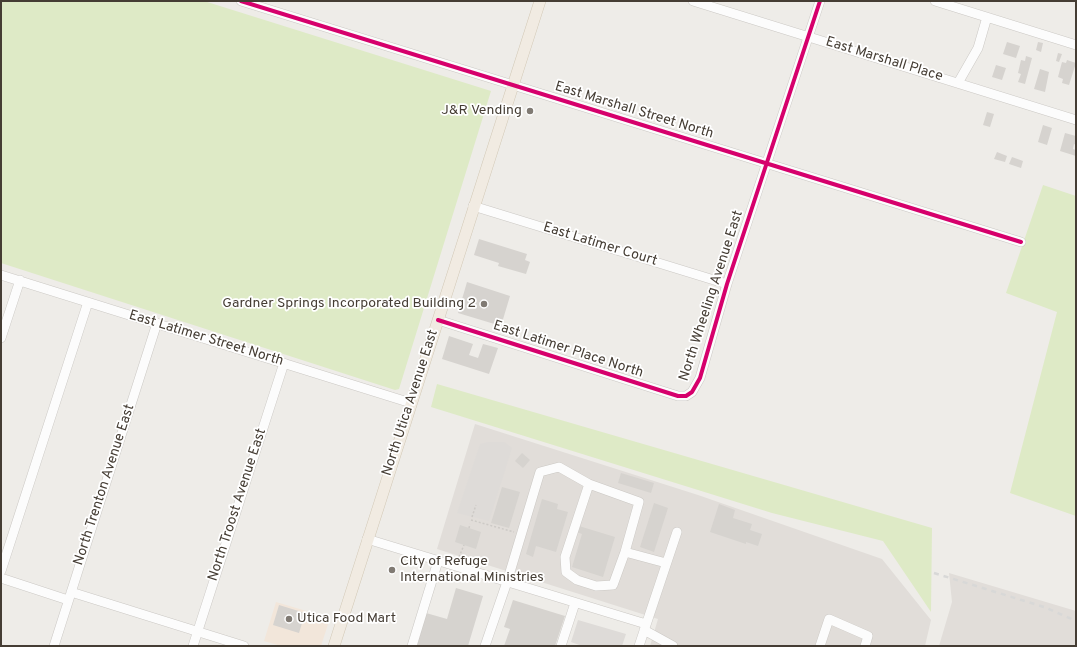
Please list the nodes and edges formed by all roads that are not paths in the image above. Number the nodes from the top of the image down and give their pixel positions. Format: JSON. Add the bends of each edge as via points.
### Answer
{"nodes":[{"id":1,"x":241,"y":1,"type":"edge"},
{"id":2,"x":540,"y":1,"type":"edge"},
{"id":3,"x":693,"y":1,"type":"edge"},
{"id":4,"x":820,"y":1,"type":"edge"},
{"id":5,"x":935,"y":1,"type":"edge"},
{"id":6,"x":259,"y":4,"type":"edge"},
{"id":7,"x":987,"y":17,"type":"junction"},
{"id":8,"x":808,"y":37,"type":"junction"},
{"id":9,"x":1076,"y":45,"type":"edge"},
{"id":10,"x":958,"y":83,"type":"junction"},
{"id":11,"x":513,"y":85,"type":"junction"},
{"id":12,"x":1076,"y":120,"type":"edge"},
{"id":13,"x":767,"y":163,"type":"junction"},
{"id":14,"x":473,"y":206,"type":"junction"},
{"id":15,"x":1021,"y":242,"type":"dead end"},
{"id":16,"x":1,"y":274,"type":"edge"},
{"id":17,"x":20,"y":280,"type":"junction"},
{"id":18,"x":727,"y":284,"type":"junction"},
{"id":19,"x":88,"y":302,"type":"junction"},
{"id":20,"x":438,"y":320,"type":"junction"},
{"id":21,"x":156,"y":323,"type":"junction"},
{"id":22,"x":1,"y":338,"type":"edge"},
{"id":23,"x":284,"y":363,"type":"junction"},
{"id":24,"x":692,"y":392,"type":"joint"},
{"id":25,"x":411,"y":403,"type":"junction"},
{"id":26,"x":589,"y":484,"type":"junction"},
{"id":27,"x":677,"y":532,"type":"dead end"},
{"id":28,"x":367,"y":540,"type":"junction"},
{"id":29,"x":625,"y":552,"type":"junction"},
{"id":30,"x":438,"y":561,"type":"junction"},
{"id":31,"x":666,"y":563,"type":"junction"},
{"id":32,"x":1,"y":571,"type":"edge"},
{"id":33,"x":1,"y":578,"type":"edge"},
{"id":34,"x":507,"y":582,"type":"junction"},
{"id":35,"x":70,"y":596,"type":"junction"},
{"id":36,"x":575,"y":603,"type":"junction"},
{"id":37,"x":645,"y":627,"type":"junction"},
{"id":38,"x":198,"y":631,"type":"junction"},
{"id":39,"x":54,"y":646,"type":"edge"},
{"id":40,"x":193,"y":646,"type":"edge"},
{"id":41,"x":244,"y":646,"type":"edge"},
{"id":42,"x":334,"y":646,"type":"edge"},
{"id":43,"x":412,"y":646,"type":"edge"},
{"id":44,"x":485,"y":646,"type":"edge"},
{"id":45,"x":561,"y":646,"type":"edge"},
{"id":46,"x":639,"y":646,"type":"edge"},
{"id":47,"x":673,"y":646,"type":"edge"},
{"id":48,"x":820,"y":646,"type":"edge"},
{"id":49,"x":866,"y":646,"type":"edge"}],
"edges":[{"from":1,"to":6,"type":"street","name":"East Marshall Street North"},
{"from":2,"to":11,"type":"main road","name":"North Utica Avenue East"},
{"from":3,"to":8,"type":"street","name":"East Marshall Place"},
{"from":4,"to":8,"type":"street","name":"North Wheeling Avenue East"},
{"from":5,"to":7,"type":"street"},
{"from":6,"to":11,"type":"street","name":"East Marshall Street North"},
{"from":7,"to":9,"type":"street"},
{"from":7,"to":10,"type":"street","via":[[978,48]]},
{"from":8,"to":10,"type":"street","name":"East Marshall Place"},
{"from":8,"to":13,"type":"street","name":"North Wheeling Avenue East"},
{"from":10,"to":12,"type":"street","name":"East Marshall Place"},
{"from":11,"to":13,"type":"street","name":"East Marshall Street North"},
{"from":11,"to":14,"type":"main road","name":"North Utica Avenue East"},
{"from":13,"to":15,"type":"street","name":"East Marshall Street North"},
{"from":13,"to":18,"type":"street","name":"North Wheeling Avenue East"},
{"from":14,"to":18,"type":"street","name":"East Latimer Court"},
{"from":14,"to":20,"type":"main road","name":"North Utica Avenue East"},
{"from":16,"to":17,"type":"street","name":"East Latimer Street North"},
{"from":17,"to":19,"type":"street","name":"East Latimer Street North"},
{"from":17,"to":22,"type":"street"},
{"from":18,"to":24,"type":"street","name":"North Wheeling Avenue East","via":[[700,378]]},
{"from":19,"to":21,"type":"street","name":"East Latimer Street North"},
{"from":19,"to":32,"type":"street"},
{"from":20,"to":24,"type":"street","name":"East Latimer Place North","via":[[678,396],[686,396]]},
{"from":20,"to":25,"type":"main road","name":"North Utica Avenue East"},
{"from":21,"to":23,"type":"street","name":"East Latimer Street North"},
{"from":21,"to":35,"type":"street","name":"North Trenton Avenue East"},
{"from":23,"to":25,"type":"street","name":"East Latimer Street North"},
{"from":23,"to":38,"type":"street","name":"North Troost Avenue East"},
{"from":25,"to":28,"type":"main road","name":"North Utica Avenue East"},
{"from":26,"to":29,"type":"street","via":[[639,502]]},
{"from":26,"to":29,"type":"street","via":[[564,557],[566,572],[578,580],[596,586],[613,585]]},
{"from":26,"to":34,"type":"street","via":[[559,467],[540,472]]},
{"from":27,"to":31,"type":"street"},
{"from":28,"to":30,"type":"street"},
{"from":28,"to":42,"type":"main road","name":"North Utica Avenue East"},
{"from":29,"to":31,"type":"street"},
{"from":30,"to":34,"type":"street"},
{"from":30,"to":43,"type":"street"},
{"from":31,"to":37,"type":"street"},
{"from":33,"to":35,"type":"street"},
{"from":34,"to":36,"type":"street"},
{"from":34,"to":44,"type":"street"},
{"from":35,"to":38,"type":"street"},
{"from":35,"to":39,"type":"street","name":"North Trenton Avenue East"},
{"from":36,"to":37,"type":"street"},
{"from":36,"to":45,"type":"street"},
{"from":37,"to":46,"type":"street"},
{"from":37,"to":47,"type":"street"},
{"from":38,"to":40,"type":"street","name":"North Troost Avenue East"},
{"from":38,"to":41,"type":"street"},
{"from":48,"to":49,"type":"street","via":[[829,619],[868,636]]}]}
